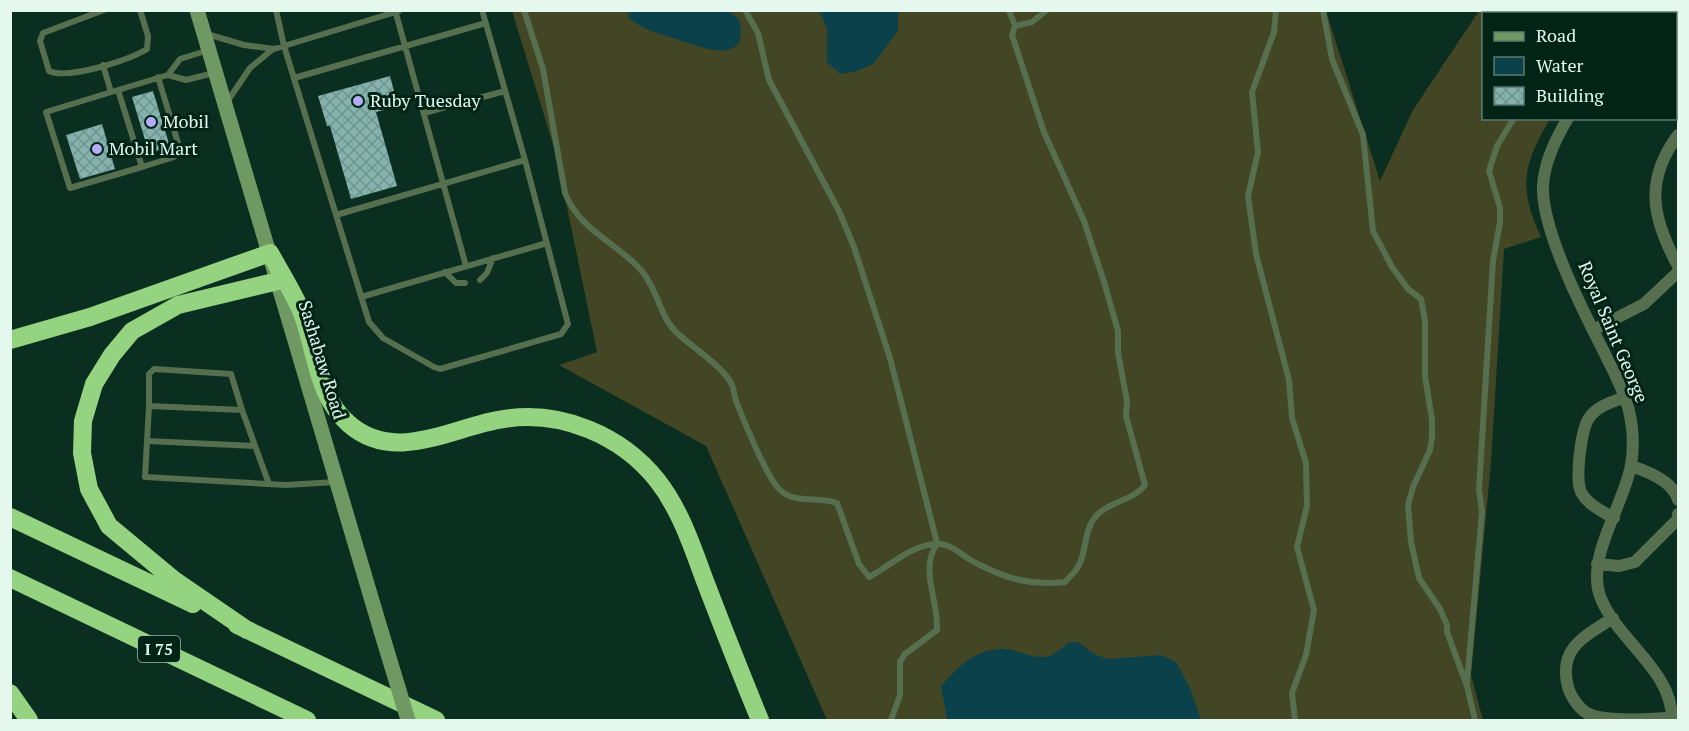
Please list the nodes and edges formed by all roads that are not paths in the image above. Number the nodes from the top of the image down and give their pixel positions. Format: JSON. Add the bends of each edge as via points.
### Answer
{"nodes":[{"id":1,"x":104,"y":10,"type":"edge"},
{"id":2,"x":140,"y":10,"type":"edge"},
{"id":3,"x":197,"y":10,"type":"edge"},
{"id":4,"x":276,"y":10,"type":"edge"},
{"id":5,"x":482,"y":10,"type":"edge"},
{"id":6,"x":524,"y":10,"type":"edge"},
{"id":7,"x":745,"y":10,"type":"edge"},
{"id":8,"x":1009,"y":10,"type":"edge"},
{"id":9,"x":1047,"y":10,"type":"edge"},
{"id":10,"x":1276,"y":10,"type":"edge"},
{"id":11,"x":1323,"y":10,"type":"edge"},
{"id":12,"x":397,"y":11,"type":"edge"},
{"id":13,"x":96,"y":12,"type":"edge"},
{"id":14,"x":486,"y":22,"type":"junction"},
{"id":15,"x":1015,"y":26,"type":"junction"},
{"id":16,"x":204,"y":33,"type":"junction"},
{"id":17,"x":284,"y":46,"type":"junction"},
{"id":18,"x":405,"y":46,"type":"junction"},
{"id":19,"x":274,"y":49,"type":"junction"},
{"id":20,"x":209,"y":50,"type":"junction"},
{"id":21,"x":102,"y":65,"type":"junction"},
{"id":22,"x":216,"y":72,"type":"junction"},
{"id":23,"x":168,"y":75,"type":"junction"},
{"id":24,"x":158,"y":77,"type":"junction"},
{"id":25,"x":294,"y":78,"type":"junction"},
{"id":26,"x":115,"y":91,"type":"junction"},
{"id":27,"x":505,"y":91,"type":"junction"},
{"id":28,"x":226,"y":105,"type":"junction"},
{"id":29,"x":424,"y":113,"type":"junction"},
{"id":30,"x":1513,"y":120,"type":"edge"},
{"id":31,"x":1567,"y":120,"type":"edge"},
{"id":32,"x":1678,"y":135,"type":"edge"},
{"id":33,"x":525,"y":160,"type":"junction"},
{"id":34,"x":142,"y":167,"type":"junction"},
{"id":35,"x":444,"y":184,"type":"junction"},
{"id":36,"x":336,"y":215,"type":"junction"},
{"id":37,"x":547,"y":243,"type":"junction"},
{"id":38,"x":270,"y":253,"type":"junction"},
{"id":39,"x":493,"y":258,"type":"junction"},
{"id":40,"x":466,"y":266,"type":"junction"},
{"id":41,"x":1678,"y":266,"type":"edge"},
{"id":42,"x":445,"y":272,"type":"junction"},
{"id":43,"x":1678,"y":272,"type":"edge"},
{"id":44,"x":278,"y":280,"type":"junction"},
{"id":45,"x":480,"y":280,"type":"dead end"},
{"id":46,"x":465,"y":283,"type":"dead end"},
{"id":47,"x":361,"y":297,"type":"junction"},
{"id":48,"x":1593,"y":330,"type":"junction"},
{"id":49,"x":10,"y":340,"type":"edge"},
{"id":50,"x":1625,"y":396,"type":"junction"},
{"id":51,"x":149,"y":406,"type":"junction"},
{"id":52,"x":242,"y":410,"type":"junction"},
{"id":53,"x":147,"y":441,"type":"junction"},
{"id":54,"x":255,"y":446,"type":"junction"},
{"id":55,"x":1631,"y":466,"type":"junction"},
{"id":56,"x":338,"y":482,"type":"junction"},
{"id":57,"x":269,"y":484,"type":"junction"},
{"id":58,"x":1678,"y":500,"type":"edge"},
{"id":59,"x":1678,"y":514,"type":"edge"},
{"id":60,"x":10,"y":517,"type":"edge"},
{"id":61,"x":1614,"y":518,"type":"junction"},
{"id":62,"x":937,"y":543,"type":"junction"},
{"id":63,"x":1597,"y":564,"type":"junction"},
{"id":64,"x":10,"y":578,"type":"edge"},
{"id":65,"x":1613,"y":618,"type":"junction"},
{"id":66,"x":247,"y":630,"type":"junction"},
{"id":67,"x":1467,"y":686,"type":"junction"},
{"id":68,"x":10,"y":693,"type":"edge"},
{"id":69,"x":1674,"y":719,"type":"edge"},
{"id":70,"x":29,"y":720,"type":"edge"},
{"id":71,"x":307,"y":720,"type":"edge"},
{"id":72,"x":408,"y":720,"type":"edge"},
{"id":73,"x":436,"y":720,"type":"edge"},
{"id":74,"x":760,"y":720,"type":"edge"},
{"id":75,"x":891,"y":720,"type":"edge"},
{"id":76,"x":1295,"y":720,"type":"edge"},
{"id":77,"x":1475,"y":720,"type":"edge"}],
"edges":[{"from":1,"to":13,"type":"lane"},
{"from":2,"to":21,"type":"lane","via":[[148,36],[147,49]]},
{"from":3,"to":16,"type":"main road","name":"Sashabaw Road"},
{"from":4,"to":17,"type":"lane"},
{"from":5,"to":14,"type":"lane"},
{"from":6,"to":62,"type":"lane","via":[[543,69],[565,193],[572,210],[642,270],[663,316],[731,382],[776,485],[788,498],[837,504],[859,564],[869,577],[910,550]]},
{"from":7,"to":62,"type":"lane","via":[[758,33],[769,80],[854,247],[890,358]]},
{"from":8,"to":15,"type":"lane"},
{"from":9,"to":15,"type":"lane","via":[[1032,22]]},
{"from":10,"to":76,"type":"lane","via":[[1274,32],[1252,92],[1258,152],[1248,196],[1256,254],[1289,380],[1292,418],[1306,463],[1307,506],[1297,547],[1314,610],[1306,655],[1292,693]]},
{"from":11,"to":67,"type":"lane","via":[[1332,58],[1365,143],[1372,231],[1407,289],[1421,299],[1432,437],[1408,505],[1411,542],[1419,578],[1440,609]]},
{"from":12,"to":17,"type":"lane"},
{"from":12,"to":18,"type":"lane"},
{"from":13,"to":21,"type":"lane","via":[[49,28],[40,41],[53,73],[66,74]]},
{"from":14,"to":18,"type":"lane"},
{"from":14,"to":27,"type":"lane"},
{"from":15,"to":62,"type":"lane","via":[[1012,35],[1044,132],[1084,220],[1105,285],[1118,331],[1126,416],[1145,485],[1137,495],[1112,504],[1097,515],[1088,529],[1081,561],[1065,582],[1041,585],[1010,578]]},
{"from":16,"to":19,"type":"lane"},
{"from":16,"to":20,"type":"main road","name":"Sashabaw Road"},
{"from":17,"to":19,"type":"lane"},
{"from":17,"to":25,"type":"lane"},
{"from":18,"to":25,"type":"lane"},
{"from":18,"to":29,"type":"lane"},
{"from":19,"to":28,"type":"lane","via":[[250,68]]},
{"from":20,"to":22,"type":"main road","name":"Sashabaw Road"},
{"from":20,"to":23,"type":"lane","via":[[180,59]]},
{"from":21,"to":26,"type":"lane"},
{"from":22,"to":23,"type":"lane","via":[[186,80]]},
{"from":22,"to":28,"type":"main road","name":"Sashabaw Road"},
{"from":23,"to":24,"type":"lane"},
{"from":24,"to":26,"type":"lane"},
{"from":24,"to":34,"type":"lane","via":[[178,143],[174,157]]},
{"from":25,"to":36,"type":"lane"},
{"from":26,"to":34,"type":"lane"},
{"from":26,"to":34,"type":"lane","via":[[46,112],[70,188]]},
{"from":27,"to":29,"type":"lane"},
{"from":27,"to":33,"type":"lane"},
{"from":28,"to":38,"type":"main road","name":"Sashabaw Road"},
{"from":29,"to":35,"type":"lane"},
{"from":30,"to":67,"type":"lane","via":[[1497,146],[1489,171],[1500,222],[1493,261],[1479,489],[1481,523]]},
{"from":31,"to":48,"type":"street","name":"Royal Saint George","via":[[1550,157],[1543,186],[1545,208],[1577,299]]},
{"from":32,"to":41,"type":"street","via":[[1653,192]]},
{"from":33,"to":35,"type":"lane"},
{"from":33,"to":37,"type":"lane"},
{"from":35,"to":36,"type":"lane"},
{"from":35,"to":40,"type":"lane"},
{"from":36,"to":47,"type":"lane"},
{"from":37,"to":39,"type":"lane"},
{"from":37,"to":47,"type":"lane","via":[[568,324],[561,334],[440,369],[384,338],[369,322]]},
{"from":38,"to":44,"type":"main road","name":"Sashabaw Road"},
{"from":38,"to":49,"type":"highway","via":[[90,317]]},
{"from":38,"to":74,"type":"highway","via":[[302,312],[331,403],[347,423],[363,434],[386,442],[408,443],[496,420],[547,418],[595,431],[643,464],[662,486],[681,521]]},
{"from":39,"to":40,"type":"lane"},
{"from":39,"to":45,"type":"lane"},
{"from":40,"to":42,"type":"lane"},
{"from":42,"to":46,"type":"lane","via":[[456,284]]},
{"from":42,"to":47,"type":"lane"},
{"from":43,"to":48,"type":"street","via":[[1644,304]]},
{"from":44,"to":56,"type":"main road","name":"Sashabaw Road"},
{"from":44,"to":66,"type":"highway","via":[[178,305],[132,331],[94,384],[83,421],[82,453],[89,489],[109,526],[174,580]]},
{"from":48,"to":50,"type":"street","name":"Royal Saint George"},
{"from":50,"to":55,"type":"street","name":"Royal Saint George","via":[[1633,438]]},
{"from":50,"to":61,"type":"street","via":[[1603,405],[1584,426],[1578,476],[1581,492],[1593,506]]},
{"from":51,"to":52,"type":"lane"},
{"from":51,"to":52,"type":"lane","via":[[149,374],[154,369],[231,374]]},
{"from":51,"to":53,"type":"lane"},
{"from":52,"to":54,"type":"lane"},
{"from":53,"to":54,"type":"lane"},
{"from":53,"to":57,"type":"lane","via":[[145,477]]},
{"from":54,"to":57,"type":"lane"},
{"from":55,"to":58,"type":"street","via":[[1648,471],[1677,493]]},
{"from":55,"to":61,"type":"street","name":"Royal Saint George"},
{"from":56,"to":57,"type":"lane","via":[[305,486]]},
{"from":56,"to":72,"type":"main road","name":"Sashabaw Road","bridge":true},
{"from":59,"to":63,"type":"street","via":[[1678,519],[1635,562],[1619,566]]},
{"from":60,"to":66,"type":"highway"},
{"from":61,"to":63,"type":"street","name":"Royal Saint George"},
{"from":62,"to":75,"type":"lane","via":[[932,550],[930,579],[937,630],[900,662],[900,695]]},
{"from":63,"to":65,"type":"street","name":"Royal Saint George","via":[[1600,596]]},
{"from":64,"to":71,"type":"highway","number":"I 75"},
{"from":65,"to":69,"type":"street","name":"Royal Saint George","via":[[1658,677]]},
{"from":65,"to":69,"type":"street","via":[[1570,651],[1563,670],[1569,693],[1586,712],[1603,717]]},
{"from":66,"to":73,"type":"highway"},
{"from":67,"to":77,"type":"lane"},
{"from":68,"to":70,"type":"highway"}]}
